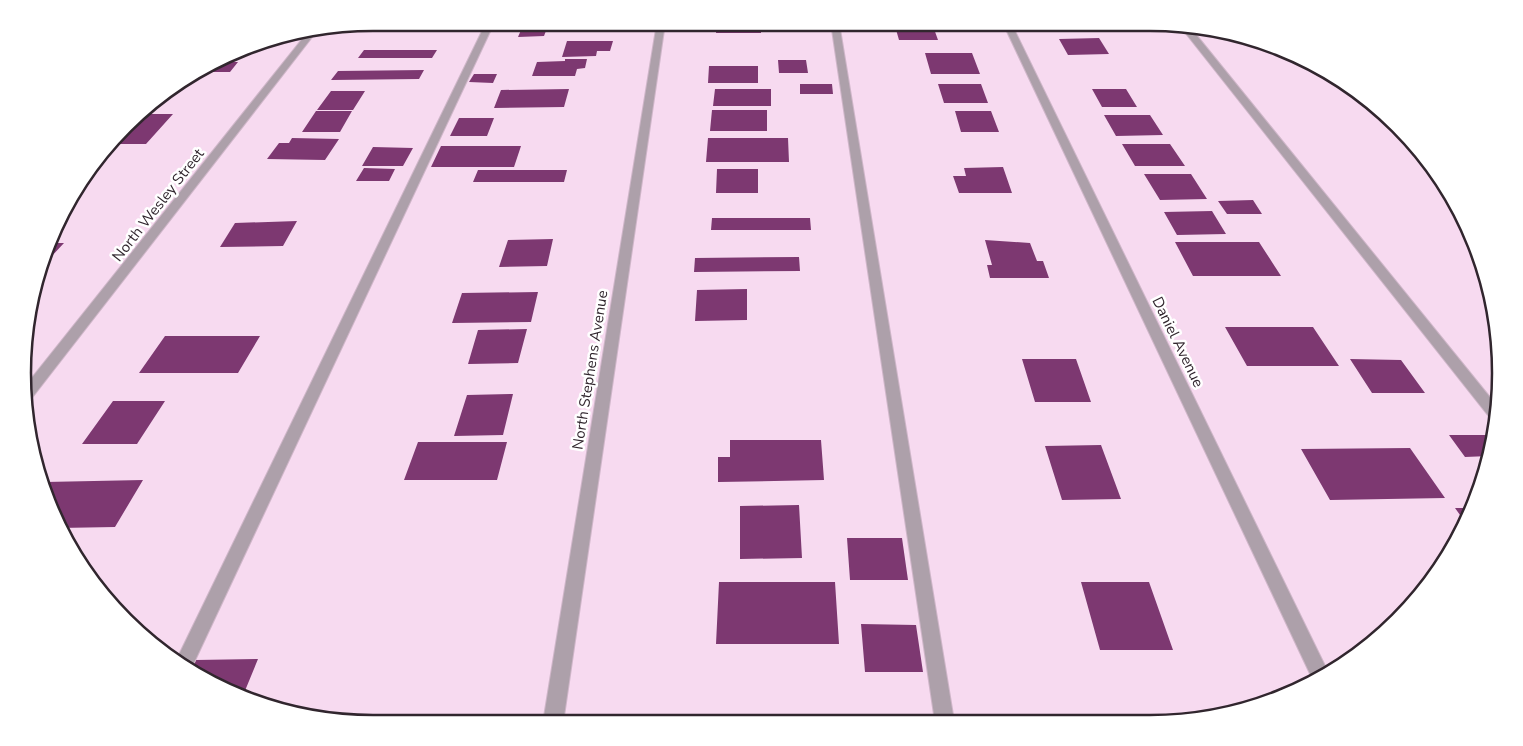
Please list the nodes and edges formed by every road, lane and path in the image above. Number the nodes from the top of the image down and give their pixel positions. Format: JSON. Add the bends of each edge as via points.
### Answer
{"nodes":[{"id":1,"x":486,"y":31,"type":"edge"},
{"id":2,"x":660,"y":31,"type":"edge"},
{"id":3,"x":836,"y":31,"type":"edge"},
{"id":4,"x":1011,"y":31,"type":"edge"},
{"id":5,"x":1190,"y":34,"type":"edge"},
{"id":6,"x":308,"y":38,"type":"edge"},
{"id":7,"x":32,"y":388,"type":"edge"},
{"id":8,"x":1490,"y":407,"type":"edge"},
{"id":9,"x":186,"y":659,"type":"edge"},
{"id":10,"x":1318,"y":671,"type":"edge"},
{"id":11,"x":554,"y":715,"type":"edge"},
{"id":12,"x":944,"y":715,"type":"edge"}],
"edges":[{"from":1,"to":9,"type":"street"},
{"from":2,"to":11,"type":"street","name":"North Stephens Avenue"},
{"from":3,"to":12,"type":"street"},
{"from":4,"to":10,"type":"street","name":"Daniel Avenue"},
{"from":5,"to":8,"type":"street"},
{"from":6,"to":7,"type":"street","name":"North Wesley Street"}]}
